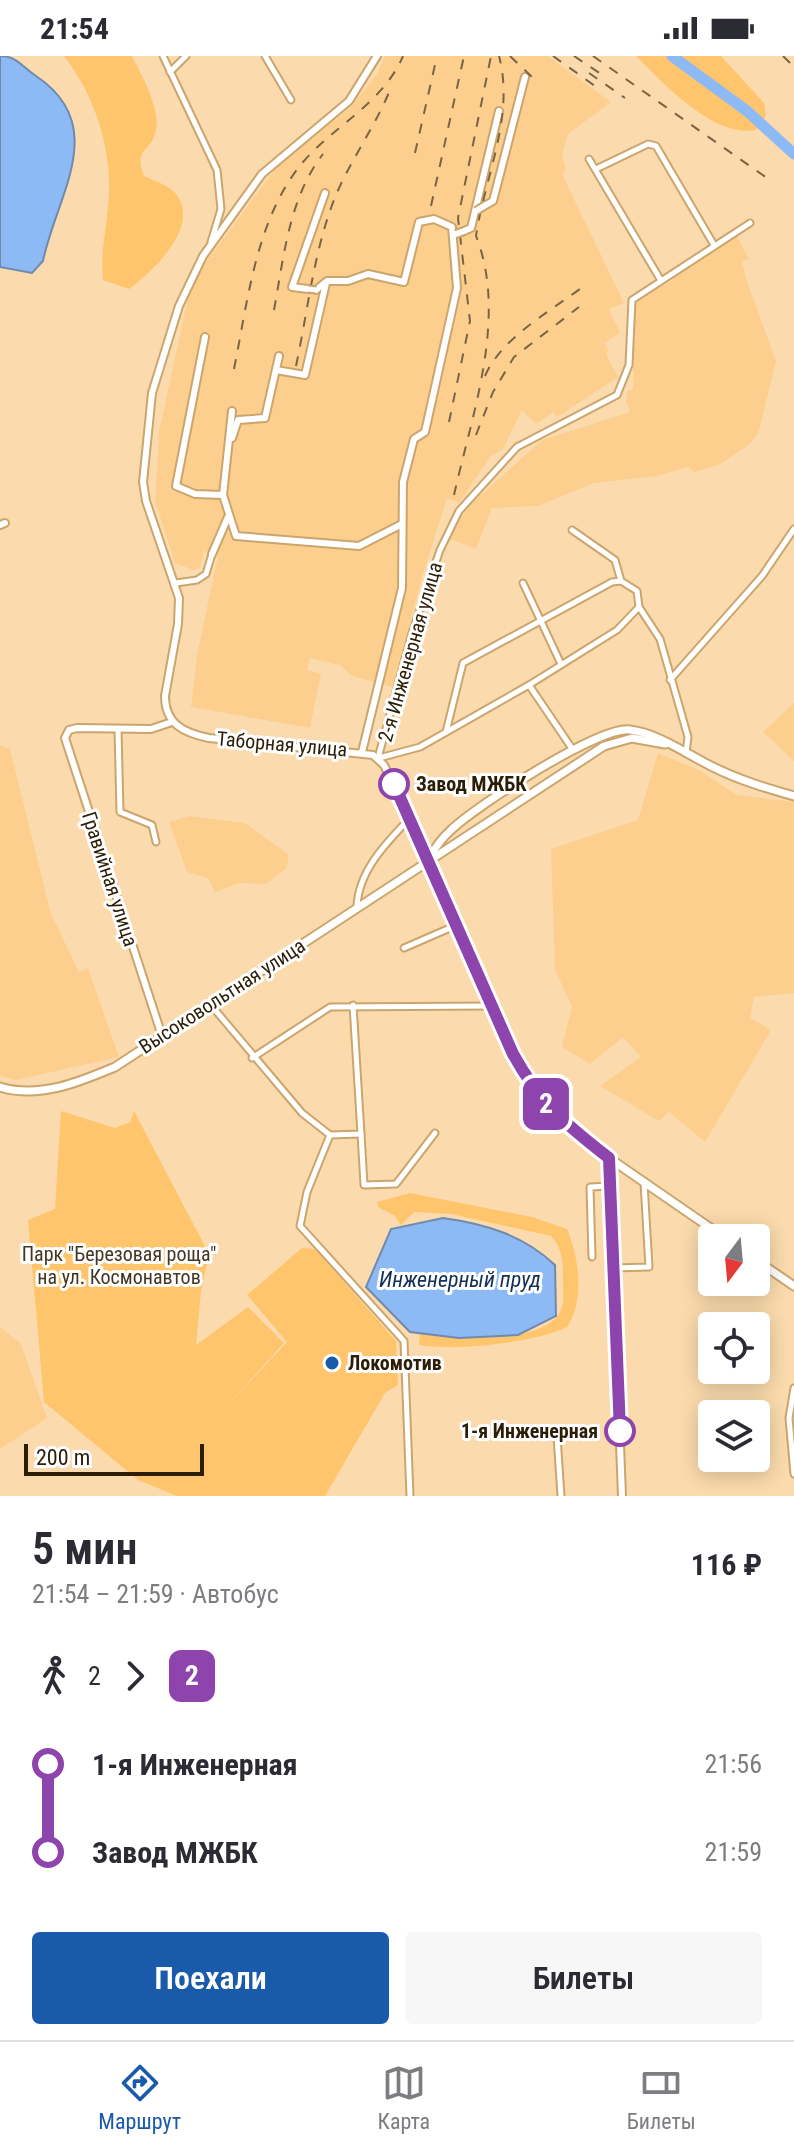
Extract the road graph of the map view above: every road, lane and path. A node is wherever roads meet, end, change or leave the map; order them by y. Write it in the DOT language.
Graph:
graph roads {
  1 [pos="163,56"];
  2 [pos="186,56"];
  3 [pos="265,56"];
  4 [pos="377,56"];
  5 [pos="170,72"];
  6 [pos="525,77"];
  7 [pos="291,100"];
  8 [pos="499,111"];
  9 [pos="589,159"];
  10 [pos="596,169"];
  11 [pos="325,193"];
  12 [pos="475,211"];
  13 [pos="750,223"];
  14 [pos="457,233"];
  15 [pos="714,245"];
  16 [pos="210,246"];
  17 [pos="660,279"];
  18 [pos="327,281"];
  19 [pos="205,337"];
  20 [pos="279,356"];
  21 [pos="276,370"];
  22 [pos="232,411"];
  23 [pos="227,453"];
  24 [pos="223,495"];
  25 [pos="229,514"];
  26 [pos="402,524"];
  27 [pos="794,529"];
  28 [pos="572,530"];
  29 [pos="212,554"];
  30 [pos="621,581"];
  31 [pos="176,583"];
  32 [pos="523,583"];
  33 [pos="639,607"];
  34 [pos="540,621"];
  35 [pos="561,664"];
  36 [pos="670,681"];
  37 [pos="529,685"];
  38 [pos="172,722"];
  39 [pos="118,729"];
  40 [pos="446,732"];
  41 [pos="665,744"];
  42 [pos="573,751"];
  43 [pos="362,752"];
  44 [pos="686,754"];
  45 [pos="378,758"];
  46 [pos="794,796"];
  47 [pos="409,819"];
  48 [pos="156,842"];
  49 [pos="429,859"];
  50 [pos="357,907"];
  51 [pos="458,925"];
  52 [pos="404,948"];
  53 [pos="211,1005"];
  54 [pos="353,1005"];
  55 [pos="492,1006"];
  56 [pos="162,1036"];
  57 [pos="252,1058"];
  58 [pos="0,1087"];
  59 [pos="435,1133"];
  60 [pos="361,1134"];
  61 [pos="330,1135"];
  62 [pos="609,1158"];
  63 [pos="644,1182"];
  64 [pos="610,1186"];
  65 [pos="705,1224"];
  66 [pos="592,1257"];
  67 [pos="613,1268"];
  68 [pos="770,1270"];
  69 [pos="794,1286"];
  70 [pos="794,1388"];
  71 [pos="557,1436"];
  72 [pos="794,1474"];
  73 [pos="410,1496"];
  74 [pos="561,1496"];
  75 [pos="622,1496"];
  1 -- 5 [label="street"];
  2 -- 5 [label="street"];
  3 -- 7 [label="street"];
  4 -- 16 [label="street"];
  5 -- 16 [label="street"];
  6 -- 12 [label="street, bridge"];
  8 -- 12 [label="street"];
  9 -- 10 [label="street"];
  10 -- 15 [label="street"];
  10 -- 17 [label="street"];
  11 -- 18 [label="street"];
  12 -- 14 [label="street"];
  13 -- 15 [label="street"];
  14 -- 18 [label="street"];
  14 -- 26 [label="street"];
  15 -- 17 [label="street"];
  16 -- 31 [label="street"];
  17 -- 45 [label="street, 2-я Инженерная улица"];
  18 -- 21 [label="street"];
  19 -- 24 [label="street"];
  20 -- 21 [label="street"];
  21 -- 23 [label="street"];
  22 -- 23 [label="street"];
  23 -- 24 [label="street"];
  24 -- 25 [label="street"];
  25 -- 26 [label="street"];
  25 -- 29 [label="street"];
  26 -- 43 [label="street"];
  27 -- 36 [label="street"];
  28 -- 30 [label="street"];
  29 -- 31 [label="street"];
  30 -- 33 [label="street"];
  30 -- 34 [label="street"];
  31 -- 38 [label="street"];
  32 -- 34 [label="street"];
  33 -- 35 [label="street"];
  33 -- 36 [label="street"];
  34 -- 35 [label="street"];
  34 -- 40 [label="street"];
  35 -- 37 [label="street"];
  36 -- 44 [label="street"];
  37 -- 40 [label="street"];
  37 -- 42 [label="street"];
  38 -- 39 [label="street"];
  38 -- 43 [label="street, Таборная улица"];
  39 -- 48 [label="street"];
  39 -- 56 [label="street, Гравийная улица"];
  40 -- 45 [label="street"];
  41 -- 42 [label="main road, Высоковольтная улица"];
  41 -- 44 [label="main road"];
  41 -- 49 [label="main road, Высоковольтная улица"];
  42 -- 49 [label="main road, Высоковольтная улица"];
  43 -- 45 [label="street, Таборная улица"];
  44 -- 46 [label="main road"];
  45 -- 47 [label="street, 2-я Инженерная улица"];
  47 -- 49 [label="street, 2-я Инженерная улица"];
  47 -- 50 [label="street"];
  49 -- 50 [label="main road, Высоковольтная улица"];
  49 -- 51 [label="main road, 2-я Инженерная улица"];
  50 -- 53 [label="main road, Высоковольтная улица"];
  51 -- 52 [label="street"];
  51 -- 55 [label="main road, 2-я Инженерная улица"];
  53 -- 56 [label="main road, Высоковольтная улица"];
  53 -- 57 [label="street"];
  54 -- 55 [label="street"];
  54 -- 57 [label="street"];
  54 -- 60 [label="street"];
  55 -- 62 [label="main road, 2-я Инженерная улица"];
  56 -- 58 [label="main road, Высоковольтная улица"];
  57 -- 61 [label="street"];
  59 -- 60 [label="street"];
  60 -- 61 [label="street"];
  61 -- 73 [label="street"];
  62 -- 63 [label="main road, 2-я Инженерная улица"];
  62 -- 64 [label="street"];
  63 -- 65 [label="main road, 2-я Инженерная улица"];
  63 -- 67 [label="street"];
  64 -- 66 [label="street"];
  64 -- 67 [label="street"];
  67 -- 75 [label="street"];
  68 -- 69 [label="main road"];
  70 -- 72 [label="street"];
  71 -- 74 [label="street"];
}
